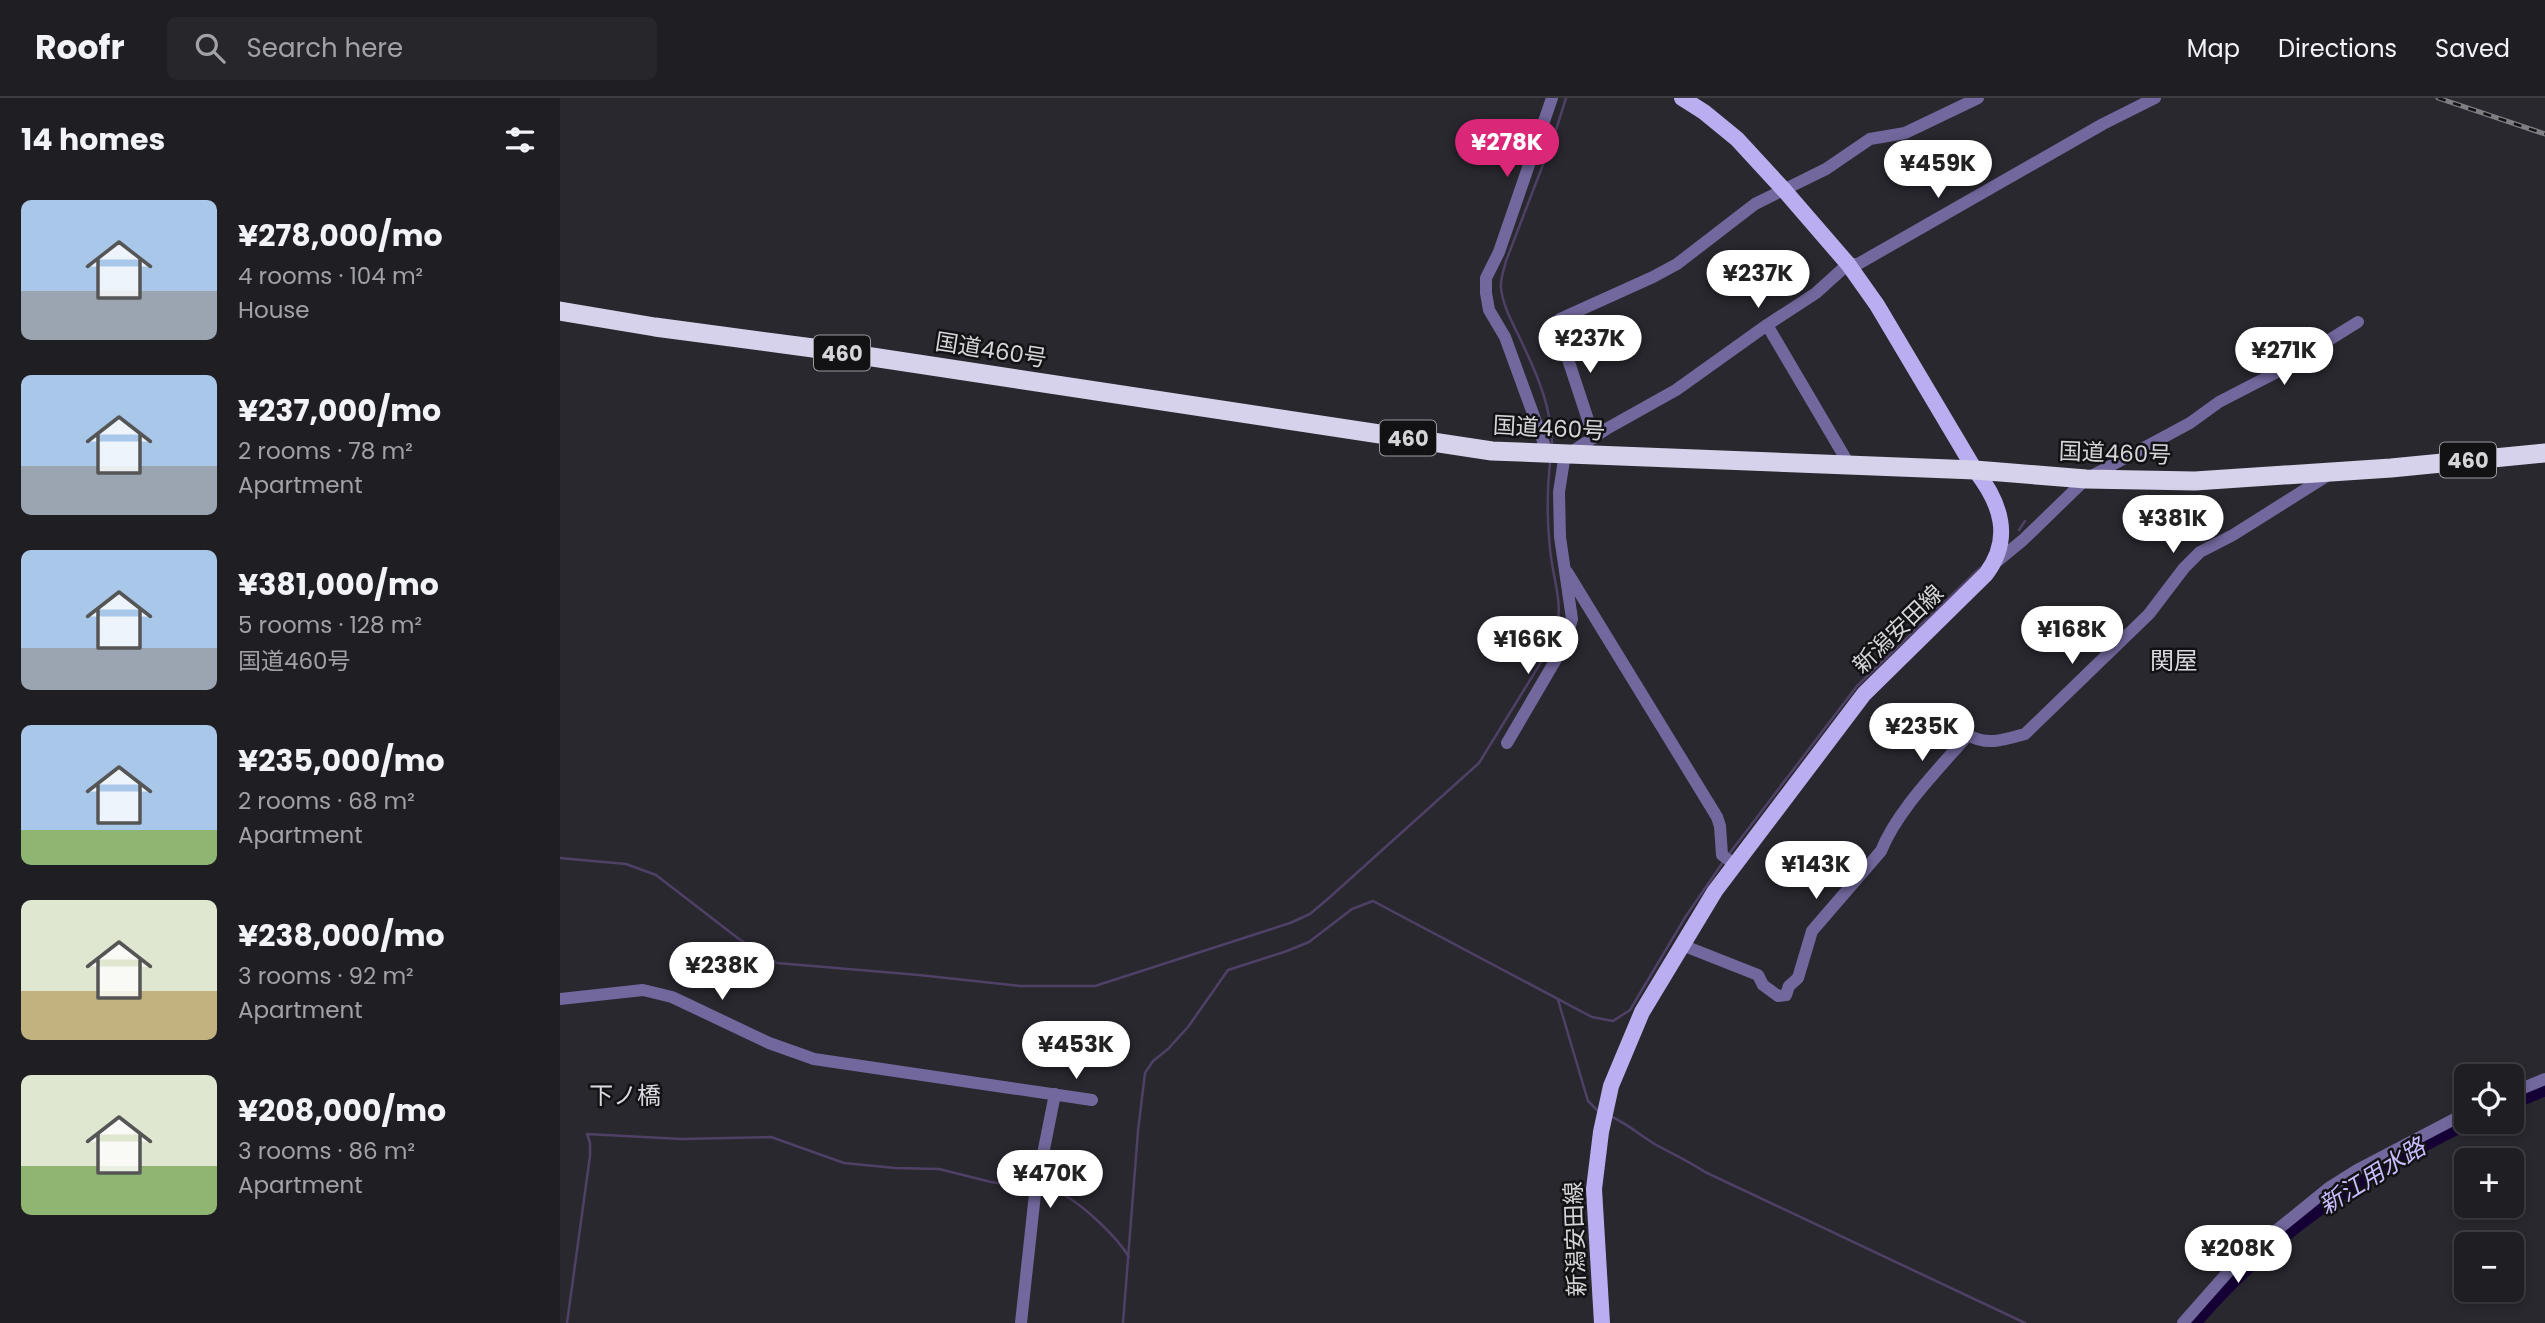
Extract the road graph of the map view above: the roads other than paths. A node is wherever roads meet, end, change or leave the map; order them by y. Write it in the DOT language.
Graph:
graph roads {
  1 [pos="1552,98"];
  2 [pos="1682,98"];
  3 [pos="1978,98"];
  4 [pos="2153,98"];
  5 [pos="1784,190"];
  6 [pos="1848,264"];
  7 [pos="560,311"];
  8 [pos="2358,322"];
  9 [pos="1766,325"];
  10 [pos="1594,438"];
  11 [pos="1559,453"];
  12 [pos="2545,453"];
  13 [pos="1850,466"];
  14 [pos="1975,470"];
  15 [pos="2334,472"];
  16 [pos="2086,479"];
  17 [pos="1995,562"];
  18 [pos="1565,569"];
  19 [pos="1507,743"];
  20 [pos="1734,864"];
  21 [pos="1682,945"];
  22 [pos="560,999"];
  23 [pos="2545,1079"];
  24 [pos="2524,1088"];
  25 [pos="1055,1094"];
  26 [pos="1092,1100"];
  27 [pos="2454,1119"];
  28 [pos="1021,1323"];
  29 [pos="1601,1323"];
  30 [pos="2183,1323"];
  1 -- 11 [label="street"];
  2 -- 5 [label="main road"];
  3 -- 5 [label="street"];
  4 -- 6 [label="street"];
  5 -- 6 [label="main road"];
  5 -- 10 [label="street"];
  6 -- 9 [label="street"];
  6 -- 14 [label="main road"];
  7 -- 11 [label="highway, 国道460号 / 460"];
  8 -- 16 [label="street"];
  9 -- 10 [label="street"];
  9 -- 13 [label="street"];
  10 -- 11 [label="street"];
  11 -- 13 [label="highway, 国道460号 / 460"];
  11 -- 18 [label="street"];
  12 -- 15 [label="highway, 国道460号 / 460"];
  13 -- 14 [label="highway, 国道460号 / 460"];
  14 -- 16 [label="highway, 国道460号 / 460"];
  14 -- 17 [label="main road"];
  15 -- 16 [label="highway, 国道460号 / 460"];
  15 -- 21 [label="street"];
  16 -- 17 [label="street"];
  17 -- 20 [label="main road, 新潟安田線"];
  18 -- 19 [label="street"];
  18 -- 20 [label="street"];
  20 -- 21 [label="main road, 新潟安田線"];
  21 -- 29 [label="main road, 新潟安田線"];
  22 -- 25 [label="street"];
  23 -- 24 [label="street"];
  25 -- 26 [label="street"];
  25 -- 28 [label="street"];
  27 -- 30 [label="street"];
}
